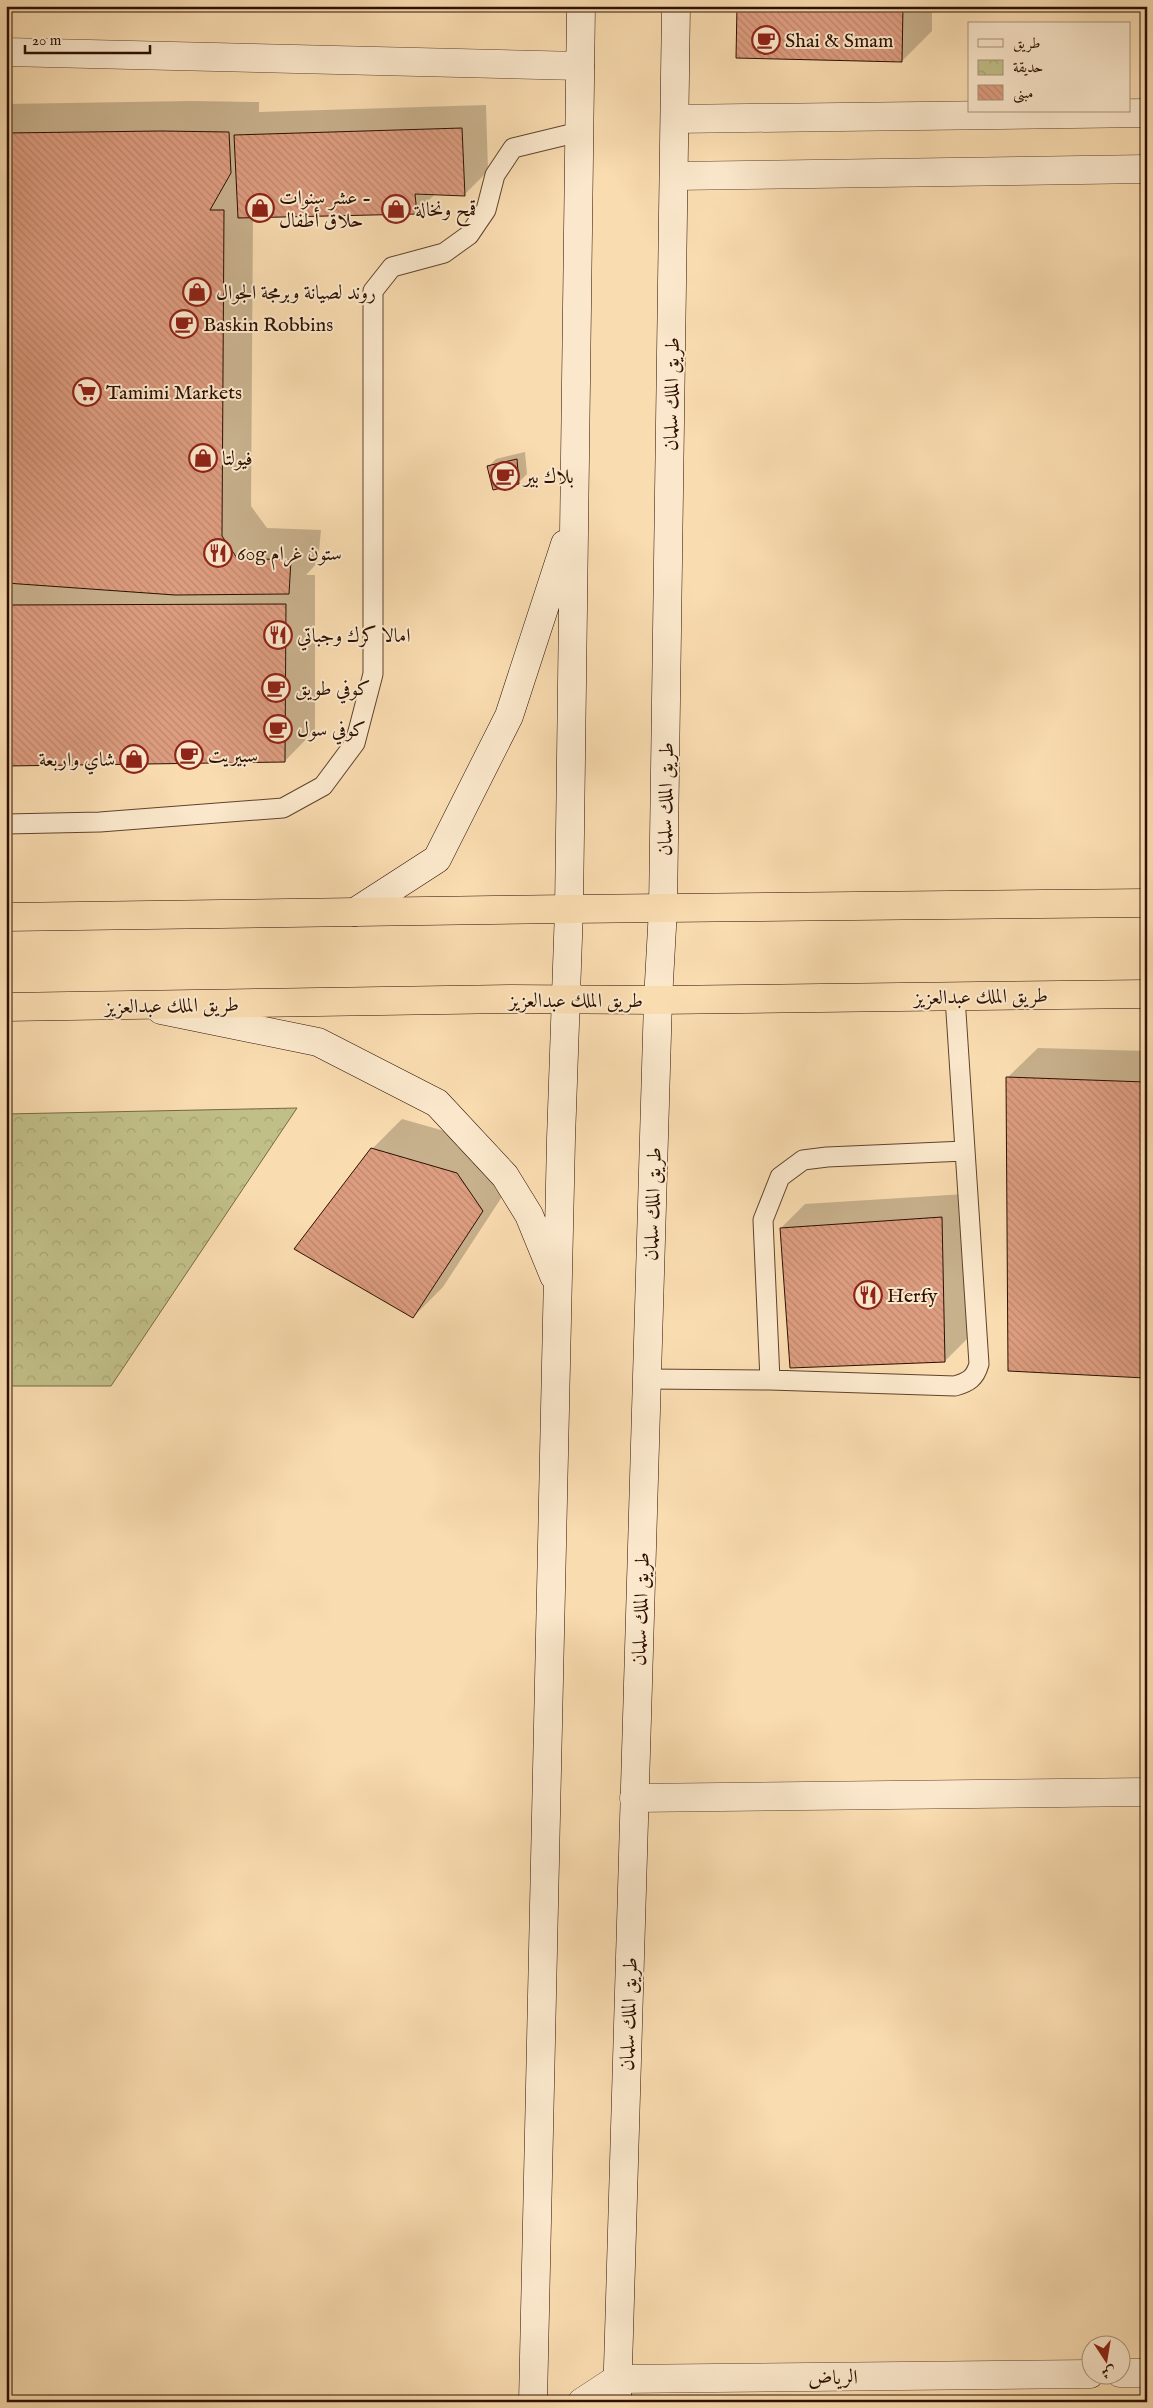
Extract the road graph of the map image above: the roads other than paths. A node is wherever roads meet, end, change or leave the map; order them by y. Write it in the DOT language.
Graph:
graph roads {
  1 [pos="581,6"];
  2 [pos="676,6"];
  3 [pos="6,52"];
  4 [pos="580,66"];
  5 [pos="1147,113"];
  6 [pos="675,119"];
  7 [pos="579,132"];
  8 [pos="1147,169"];
  9 [pos="674,176"];
  10 [pos="574,516"];
  11 [pos="6,824"];
  12 [pos="1147,904"];
  13 [pos="569,909"];
  14 [pos="663,909"];
  15 [pos="355,912"];
  16 [pos="6,917"];
  17 [pos="1147,994"];
  18 [pos="955,997"];
  19 [pos="565,999"];
  20 [pos="658,1000"];
  21 [pos="136,1005"];
  22 [pos="6,1007"];
  23 [pos="965,1152"];
  24 [pos="558,1287"];
  25 [pos="647,1379"];
  26 [pos="770,1380"];
  27 [pos="1147,1792"];
  28 [pos="634,1798"];
  29 [pos="1147,2373"];
  30 [pos="1080,2374"];
  31 [pos="1130,2374"];
  32 [pos="617,2390"];
  33 [pos="533,2402"];
  34 [pos="582,2402"];
  1 -- 4 [label="main road"];
  2 -- 6 [label="main road, طريق الملك سلمان"];
  3 -- 4 [label="main road"];
  4 -- 7 [label="main road"];
  5 -- 6 [label="main road"];
  6 -- 9 [label="main road, طريق الملك سلمان"];
  7 -- 10 [label="main road"];
  7 -- 11 [label="lane"];
  8 -- 9 [label="main road"];
  9 -- 14 [label="main road, طريق الملك سلمان"];
  10 -- 13 [label="main road"];
  10 -- 15 [label="main road"];
  12 -- 14 [label="highway"];
  13 -- 14 [label="highway"];
  13 -- 15 [label="highway"];
  13 -- 19 [label="main road"];
  14 -- 20 [label="main road, طريق الملك سلمان"];
  15 -- 16 [label="highway"];
  17 -- 18 [label="highway, طريق الملك عبدالعزيز"];
  18 -- 20 [label="highway, طريق الملك عبدالعزيز"];
  18 -- 23 [label="lane"];
  19 -- 20 [label="highway, طريق الملك عبدالعزيز"];
  19 -- 21 [label="highway, طريق الملك عبدالعزيز"];
  19 -- 24 [label="main road"];
  20 -- 25 [label="main road, طريق الملك سلمان"];
  21 -- 22 [label="highway, طريق الملك عبدالعزيز"];
  21 -- 24 [label="main road"];
  23 -- 26 [label="lane"];
  23 -- 26 [label="lane"];
  24 -- 33 [label="main road"];
  25 -- 26 [label="lane"];
  25 -- 28 [label="main road, طريق الملك سلمان"];
  27 -- 28 [label="main road"];
  28 -- 32 [label="main road, طريق الملك سلمان"];
  29 -- 31 [label="main road"];
  30 -- 32 [label="main road, الرياض"];
  32 -- 34 [label="main road"];
}
